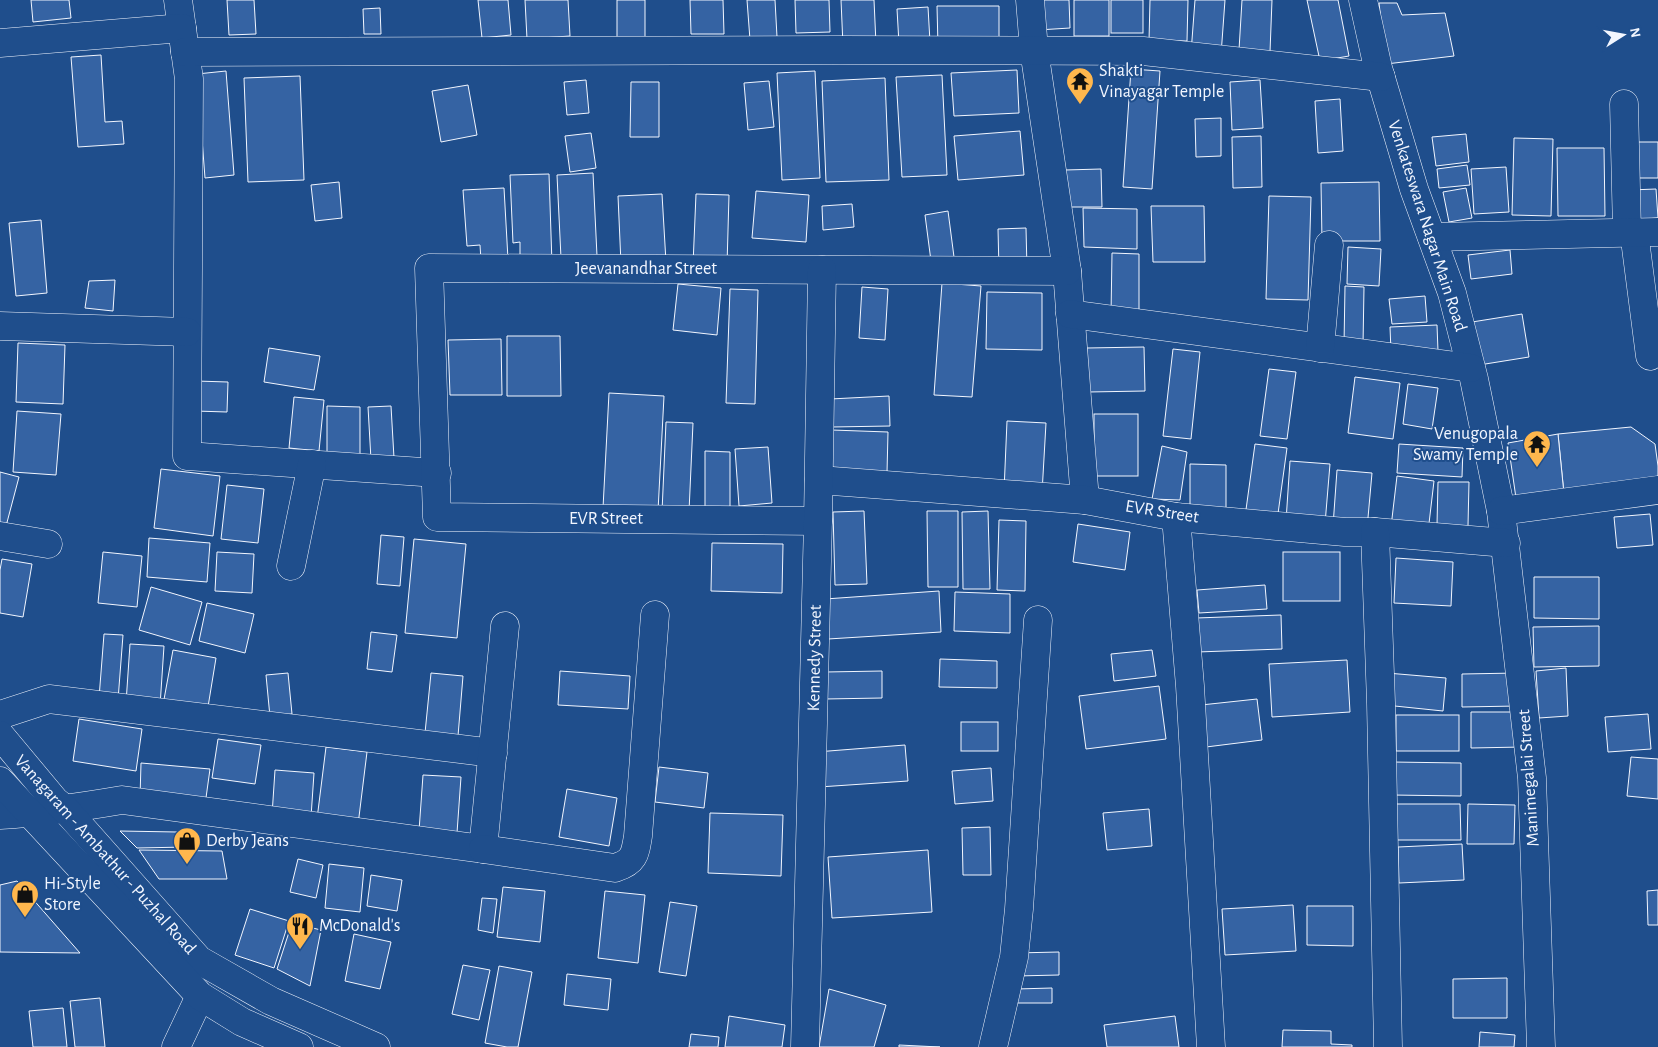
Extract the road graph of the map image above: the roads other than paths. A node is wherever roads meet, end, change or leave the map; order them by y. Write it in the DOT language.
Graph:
graph roads {
  1 [pos="178,0"];
  2 [pos="1030,0"];
  3 [pos="1364,0"];
  4 [pos="184,40"];
  5 [pos="0,43"];
  6 [pos="1034,50"];
  7 [pos="1381,77"];
  8 [pos="1624,104"];
  9 [pos="1639,232"];
  10 [pos="1432,237"];
  11 [pos="1330,245"];
  12 [pos="822,270"];
  13 [pos="1067,271"];
  14 [pos="1070,314"];
  15 [pos="0,326"];
  16 [pos="188,332"];
  17 [pos="1320,348"];
  18 [pos="1650,356"];
  19 [pos="1471,368"];
  20 [pos="312,464"];
  21 [pos="437,473"];
  22 [pos="819,480"];
  23 [pos="1658,490"];
  24 [pos="1085,500"];
  25 [pos="1501,511"];
  26 [pos="1176,516"];
  27 [pos="818,521"];
  28 [pos="1375,532"];
  29 [pos="0,536"];
  30 [pos="1506,543"];
  31 [pos="48,544"];
  32 [pos="291,566"];
  33 [pos="655,615"];
  34 [pos="1038,620"];
  35 [pos="506,626"];
  36 [pos="0,715"];
  37 [pos="0,735"];
  38 [pos="493,752"];
  39 [pos="0,781"];
  40 [pos="65,810"];
  41 [pos="30,814"];
  42 [pos="0,815"];
  43 [pos="483,849"];
  44 [pos="200,996"];
  45 [pos="176,1047"];
  46 [pos="299,1047"];
  47 [pos="376,1047"];
  48 [pos="805,1047"];
  49 [pos="993,1047"];
  50 [pos="1210,1047"];
  51 [pos="1388,1047"];
  52 [pos="1541,1047"];
  1 -- 4 [label="street"];
  2 -- 6 [label="street"];
  3 -- 7 [label="street, Venkateswara Nagar Main Road"];
  4 -- 5 [label="street"];
  4 -- 6 [label="street"];
  4 -- 16 [label="street"];
  6 -- 7 [label="street"];
  6 -- 13 [label="street"];
  7 -- 10 [label="street, Venkateswara Nagar Main Road"];
  8 -- 9 [label="street"];
  9 -- 10 [label="street"];
  9 -- 18 [label="street"];
  10 -- 19 [label="street, Venkateswara Nagar Main Road"];
  11 -- 17 [label="street"];
  12 -- 13 [label="street, Jeevanandhar Street"];
  12 -- 21 [label="street, Jeevanandhar Street"];
  12 -- 22 [label="street, Kennedy Street"];
  13 -- 14 [label="street"];
  14 -- 17 [label="street"];
  14 -- 24 [label="street"];
  15 -- 16 [label="street"];
  16 -- 20 [label="street"];
  17 -- 19 [label="street"];
  19 -- 25 [label="street, Venkateswara Nagar Main Road"];
  20 -- 21 [label="street"];
  20 -- 32 [label="street"];
  21 -- 27 [label="street, EVR Street"];
  22 -- 24 [label="street, EVR Street"];
  22 -- 27 [label="street, Kennedy Street"];
  23 -- 25 [label="street"];
  24 -- 26 [label="street, EVR Street"];
  25 -- 30 [label="street, Manimegalai Street"];
  26 -- 28 [label="street, EVR Street"];
  26 -- 50 [label="street"];
  27 -- 48 [label="street, Kennedy Street"];
  28 -- 30 [label="street, EVR Street"];
  28 -- 51 [label="street"];
  29 -- 31 [label="street"];
  30 -- 52 [label="street, Manimegalai Street"];
  33 -- 43 [label="street"];
  34 -- 49 [label="street"];
  35 -- 38 [label="street"];
  36 -- 38 [label="street"];
  37 -- 40 [label="street, Vanagaram - Ambathur - Puzhal Road"];
  38 -- 43 [label="street"];
  39 -- 41 [label="street, Vanagaram - Ambathur - Puzhal Road"];
  40 -- 41 [label="street"];
  40 -- 43 [label="street"];
  40 -- 47 [label="street, Vanagaram - Ambathur - Puzhal Road"];
  41 -- 42 [label="street"];
  41 -- 44 [label="street, Vanagaram - Ambathur - Puzhal Road"];
  44 -- 45 [label="street"];
  44 -- 46 [label="street, Vanagaram - Ambathur - Puzhal Road"];
}
